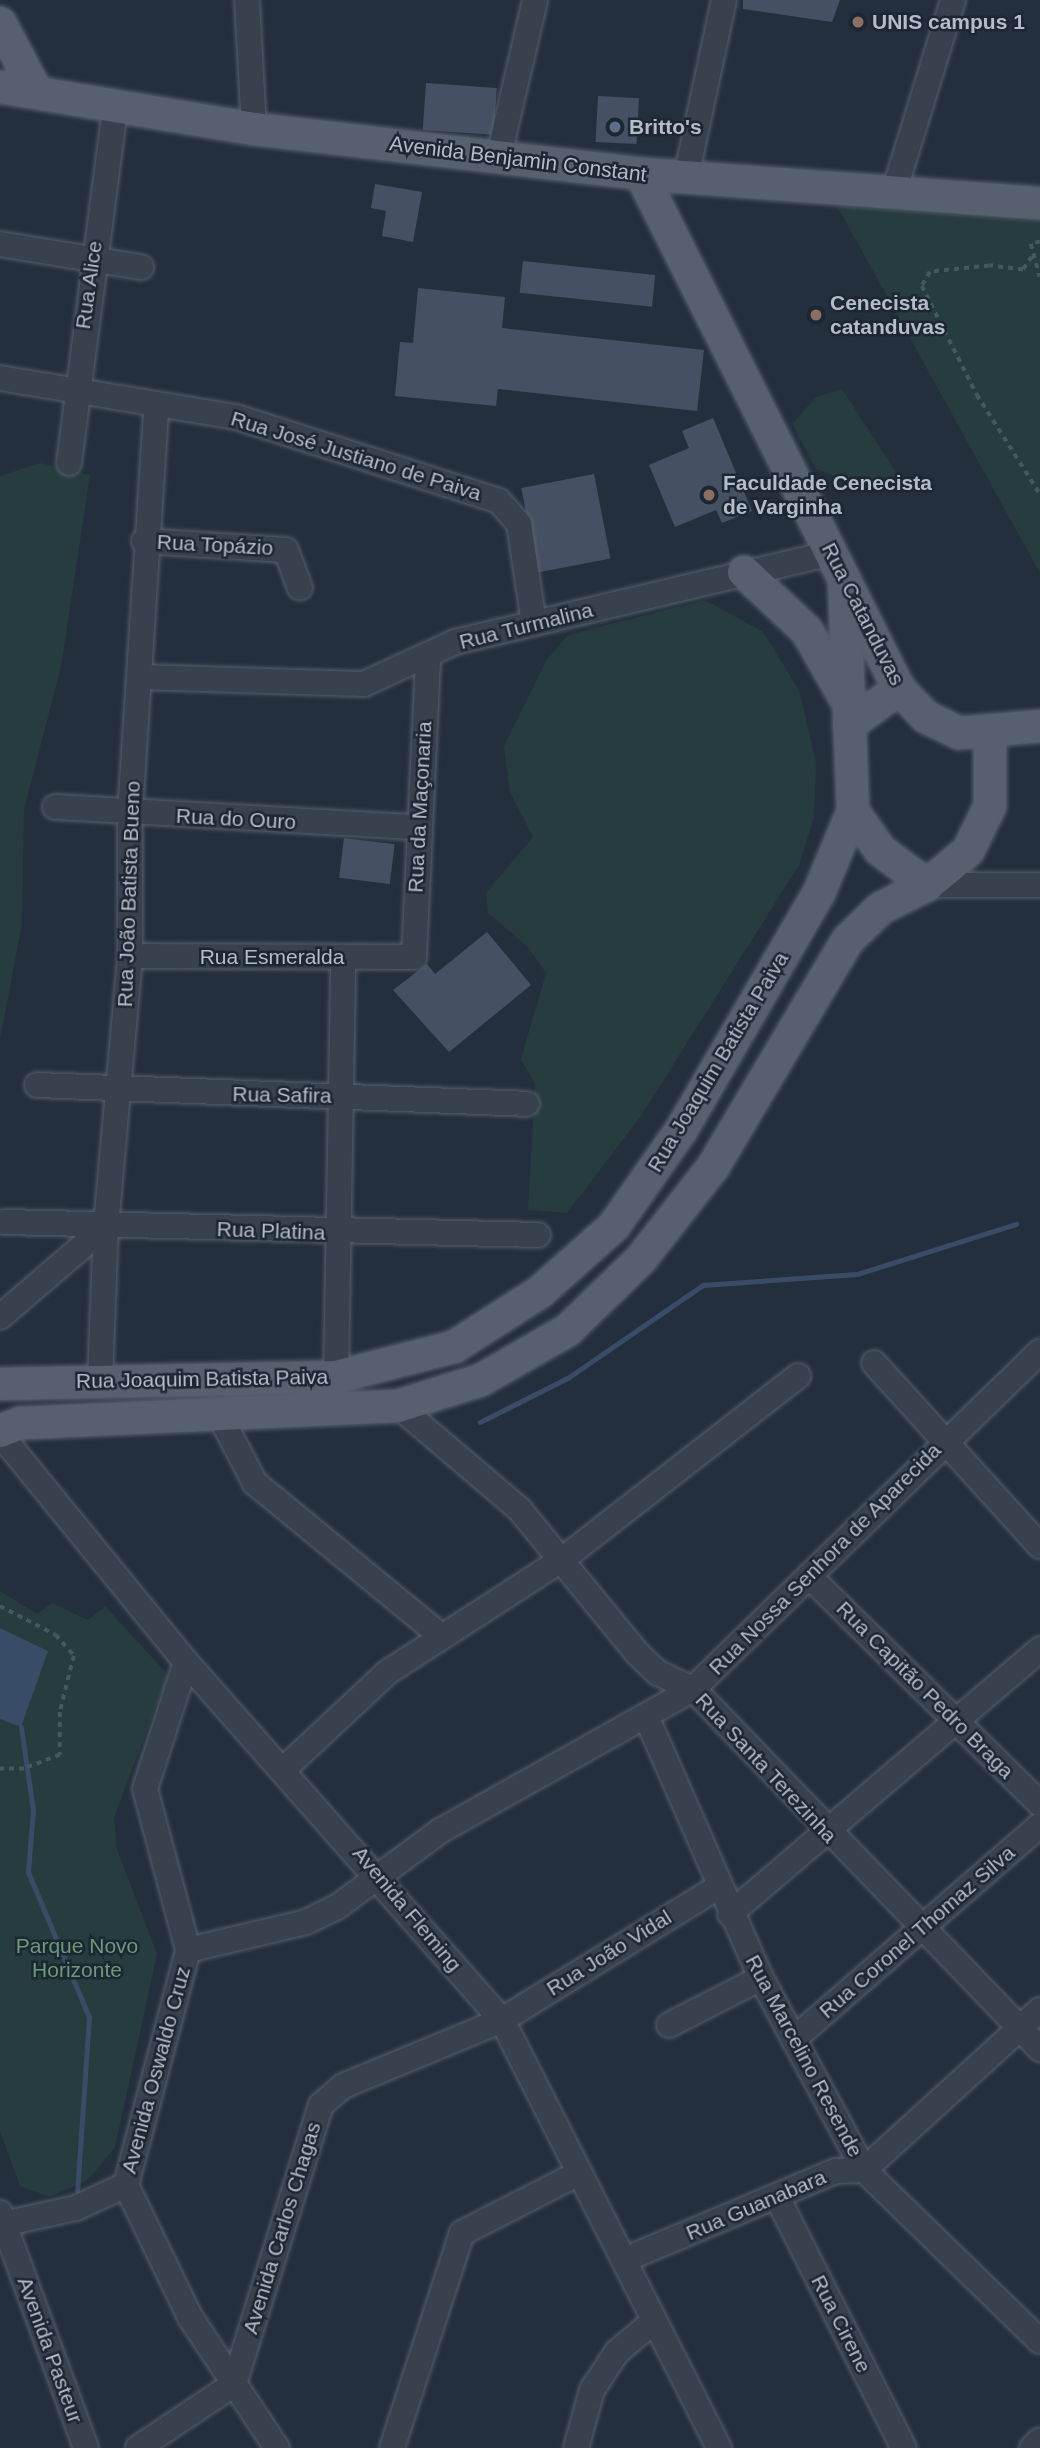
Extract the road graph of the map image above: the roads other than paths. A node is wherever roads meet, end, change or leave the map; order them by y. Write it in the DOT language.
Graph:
graph roads {
  1 [pos="247,0"];
  2 [pos="535,0"];
  3 [pos="724,0"];
  4 [pos="953,0"];
  5 [pos="0,23"];
  6 [pos="0,87"];
  7 [pos="36,91"];
  8 [pos="115,107"];
  9 [pos="254,129"];
  10 [pos="499,155"];
  11 [pos="641,174"];
  12 [pos="686,177"];
  13 [pos="894,192"];
  14 [pos="1040,203"];
  15 [pos="0,244"];
  16 [pos="93,261"];
  17 [pos="141,267"];
  18 [pos="0,378"];
  19 [pos="74,389"];
  20 [pos="156,407"];
  21 [pos="69,463"];
  22 [pos="144,541"];
  23 [pos="838,566"];
  24 [pos="744,572"];
  25 [pos="300,588"];
  26 [pos="534,623"];
  27 [pos="428,658"];
  28 [pos="139,677"];
  29 [pos="899,689"];
  30 [pos="848,713"];
  31 [pos="1040,726"];
  32 [pos="990,735"];
  33 [pos="55,807"];
  34 [pos="853,811"];
  35 [pos="130,814"];
  36 [pos="418,827"];
  37 [pos="1040,885"];
  38 [pos="927,886"];
  39 [pos="130,956"];
  40 [pos="414,957"];
  41 [pos="343,958"];
  42 [pos="37,1085"];
  43 [pos="121,1091"];
  44 [pos="340,1096"];
  45 [pos="527,1104"];
  46 [pos="4,1222"];
  47 [pos="106,1226"];
  48 [pos="336,1233"];
  49 [pos="538,1235"];
  50 [pos="0,1317"];
  51 [pos="1040,1351"];
  52 [pos="874,1363"];
  53 [pos="798,1376"];
  54 [pos="336,1377"];
  55 [pos="100,1381"];
  56 [pos="0,1384"];
  57 [pos="398,1406"];
  58 [pos="221,1418"];
  59 [pos="0,1432"];
  60 [pos="943,1441"];
  61 [pos="1040,1546"];
  62 [pos="563,1559"];
  63 [pos="809,1576"];
  64 [pos="439,1634"];
  65 [pos="1040,1649"];
  66 [pos="186,1662"];
  67 [pos="693,1689"];
  68 [pos="646,1716"];
  69 [pos="956,1721"];
  70 [pos="285,1768"];
  71 [pos="1040,1804"];
  72 [pos="1040,1825"];
  73 [pos="826,1832"];
  74 [pos="379,1874"];
  75 [pos="718,1887"];
  76 [pos="730,1914"];
  77 [pos="922,1928"];
  78 [pos="188,1950"];
  79 [pos="761,1978"];
  80 [pos="1040,2010"];
  81 [pos="502,2020"];
  82 [pos="668,2025"];
  83 [pos="1020,2028"];
  84 [pos="794,2039"];
  85 [pos="1040,2049"];
  86 [pos="864,2170"];
  87 [pos="579,2173"];
  88 [pos="126,2186"];
  89 [pos="778,2199"];
  90 [pos="1,2218"];
  91 [pos="624,2260"];
  92 [pos="654,2321"];
  93 [pos="1040,2341"];
  94 [pos="234,2384"];
  95 [pos="1040,2440"];
  96 [pos="86,2448"];
  97 [pos="138,2448"];
  98 [pos="277,2448"];
  99 [pos="392,2448"];
  100 [pos="576,2448"];
  101 [pos="719,2448"];
  102 [pos="904,2448"];
  103 [pos="1032,2448"];
  1 -- 9 [label="street"];
  2 -- 10 [label="street"];
  3 -- 12 [label="street"];
  4 -- 13 [label="street"];
  5 -- 7 [label="main road"];
  6 -- 7 [label="main road, Avenida Benjamin Constant"];
  7 -- 8 [label="main road, Avenida Benjamin Constant"];
  8 -- 9 [label="main road, Avenida Benjamin Constant"];
  8 -- 16 [label="street, Rua Alice"];
  9 -- 10 [label="main road, Avenida Benjamin Constant"];
  10 -- 11 [label="main road, Avenida Benjamin Constant"];
  11 -- 12 [label="main road, Avenida Benjamin Constant"];
  11 -- 23 [label="main road, Rua Catanduvas"];
  12 -- 13 [label="main road, Avenida Benjamin Constant"];
  13 -- 14 [label="main road, Avenida Benjamin Constant"];
  15 -- 16 [label="street"];
  16 -- 17 [label="street"];
  16 -- 19 [label="street, Rua Alice"];
  18 -- 19 [label="street, Rua José Justiano de Paiva"];
  19 -- 20 [label="street, Rua José Justiano de Paiva"];
  19 -- 21 [label="street, Rua Alice"];
  20 -- 22 [label="street, Rua João Batista Bueno"];
  20 -- 26 [label="street, Rua José Justiano de Paiva"];
  22 -- 25 [label="street, Rua Topázio"];
  22 -- 28 [label="street, Rua João Batista Bueno"];
  23 -- 24 [label="street, Rua Turmalina"];
  23 -- 29 [label="main road, Rua Catanduvas"];
  23 -- 30 [label="main road, Rua Joaquim Batista Paiva"];
  24 -- 26 [label="street, Rua Turmalina"];
  24 -- 30 [label="main road"];
  26 -- 27 [label="street, Rua Turmalina"];
  27 -- 28 [label="street, Rua Turmalina"];
  27 -- 36 [label="street, Rua da Maçonaria"];
  28 -- 35 [label="street, Rua João Batista Bueno"];
  29 -- 30 [label="main road"];
  29 -- 32 [label="main road, Rua Catanduvas"];
  30 -- 34 [label="main road, Rua Joaquim Batista Paiva"];
  31 -- 32 [label="main road, Rua Catanduvas"];
  32 -- 38 [label="main road, Rua Joaquim Batista Paiva"];
  33 -- 35 [label="street, Rua do Ouro"];
  34 -- 38 [label="main road"];
  34 -- 54 [label="main road, Rua Joaquim Batista Paiva"];
  35 -- 36 [label="street, Rua do Ouro"];
  35 -- 39 [label="street, Rua João Batista Bueno"];
  36 -- 40 [label="street, Rua da Maçonaria"];
  37 -- 38 [label="street"];
  38 -- 57 [label="main road, Rua Joaquim Batista Paiva"];
  39 -- 41 [label="street, Rua Esmeralda"];
  39 -- 43 [label="street, Rua João Batista Bueno"];
  40 -- 41 [label="street, Rua Esmeralda"];
  41 -- 44 [label="street"];
  42 -- 43 [label="street, Rua Safira"];
  43 -- 44 [label="street, Rua Safira"];
  43 -- 47 [label="street, Rua João Batista Bueno"];
  44 -- 45 [label="street, Rua Safira"];
  44 -- 48 [label="street"];
  46 -- 47 [label="street, Rua Platina"];
  47 -- 48 [label="street, Rua Platina"];
  47 -- 50 [label="street"];
  47 -- 55 [label="street, Rua João Batista Bueno"];
  48 -- 49 [label="street, Rua Platina"];
  48 -- 54 [label="street"];
  51 -- 60 [label="street, Rua Nossa Senhora de Aparecida"];
  52 -- 60 [label="street"];
  53 -- 62 [label="street"];
  54 -- 55 [label="main road, Rua Joaquim Batista Paiva"];
  55 -- 56 [label="main road, Rua Joaquim Batista Paiva"];
  57 -- 58 [label="main road, Rua Joaquim Batista Paiva"];
  57 -- 62 [label="street, Rua Santa Terezinha"];
  58 -- 59 [label="main road, Rua Joaquim Batista Paiva"];
  58 -- 64 [label="street"];
  59 -- 66 [label="street, Avenida Fleming"];
  60 -- 61 [label="street"];
  60 -- 63 [label="street, Rua Nossa Senhora de Aparecida"];
  62 -- 64 [label="street"];
  62 -- 67 [label="street, Rua Santa Terezinha"];
  63 -- 67 [label="street, Rua Nossa Senhora de Aparecida"];
  63 -- 69 [label="street, Rua Capitão Pedro Braga"];
  64 -- 70 [label="street"];
  65 -- 69 [label="street"];
  66 -- 70 [label="street, Avenida Fleming"];
  66 -- 78 [label="street"];
  67 -- 68 [label="street, Rua Nossa Senhora de Aparecida"];
  67 -- 73 [label="street, Rua Santa Terezinha"];
  68 -- 74 [label="street, Rua Nossa Senhora de Aparecida"];
  68 -- 75 [label="street, Rua Marcelino Resende"];
  69 -- 71 [label="street, Rua Capitão Pedro Braga"];
  69 -- 73 [label="street"];
  70 -- 74 [label="street, Avenida Fleming"];
  72 -- 77 [label="street, Rua Coronel Thomaz Silva"];
  73 -- 76 [label="street"];
  73 -- 77 [label="street, Rua Santa Terezinha"];
  74 -- 78 [label="street, Avenida Oswaldo Cruz"];
  74 -- 81 [label="street, Avenida Fleming"];
  75 -- 76 [label="street, Rua Marcelino Resende"];
  75 -- 81 [label="street, Rua João Vidal"];
  76 -- 79 [label="street, Rua Marcelino Resende"];
  77 -- 83 [label="street, Rua Santa Terezinha"];
  77 -- 84 [label="street, Rua Coronel Thomaz Silva"];
  78 -- 88 [label="street, Avenida Oswaldo Cruz"];
  79 -- 82 [label="street"];
  79 -- 84 [label="street, Rua Marcelino Resende"];
  80 -- 83 [label="street"];
  81 -- 87 [label="street, Avenida Fleming"];
  81 -- 94 [label="street, Avenida Carlos Chagas"];
  83 -- 85 [label="street, Rua Santa Terezinha"];
  83 -- 86 [label="street"];
  84 -- 86 [label="street, Rua Marcelino Resende"];
  86 -- 89 [label="street, Rua Guanabara"];
  86 -- 93 [label="street, Rua Marcelino Resende"];
  87 -- 91 [label="street, Avenida Fleming"];
  87 -- 99 [label="street"];
  88 -- 90 [label="street, Avenida Oswaldo Cruz"];
  88 -- 94 [label="street"];
  89 -- 91 [label="street, Rua Guanabara"];
  89 -- 102 [label="street, Rua Cirene"];
  90 -- 96 [label="street, Avenida Pasteur"];
  91 -- 92 [label="street, Avenida Fleming"];
  92 -- 100 [label="street"];
  92 -- 101 [label="street, Avenida Fleming"];
  94 -- 97 [label="street"];
  94 -- 98 [label="street"];
  95 -- 103 [label="street"];
}
